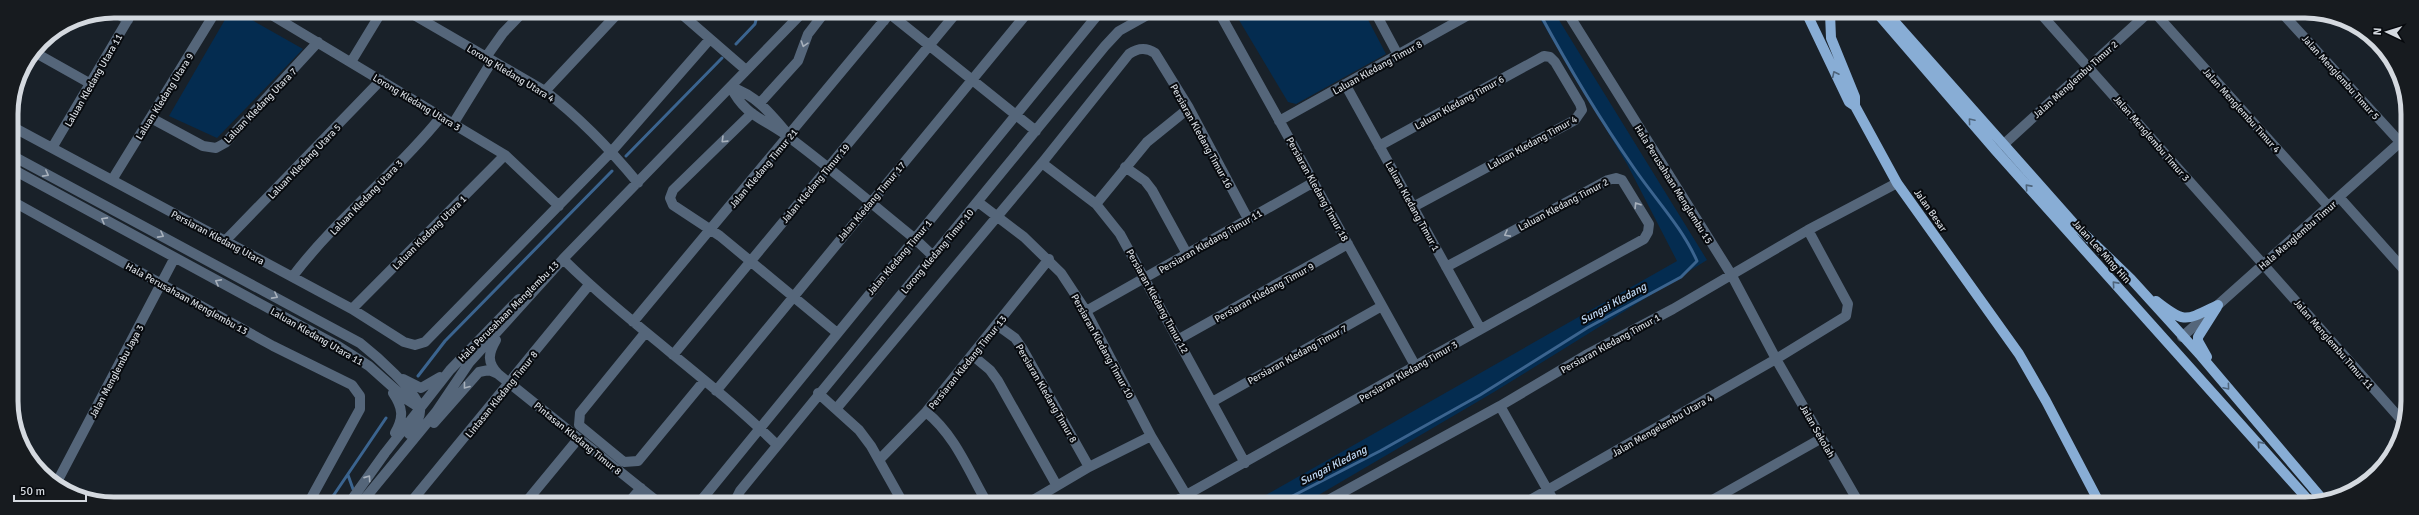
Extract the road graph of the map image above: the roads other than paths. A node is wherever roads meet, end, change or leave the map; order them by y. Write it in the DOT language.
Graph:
graph roads {
  1 [pos="129,18"];
  2 [pos="212,18"];
  3 [pos="277,18"];
  4 [pos="378,18"];
  5 [pos="419,18"];
  6 [pos="517,18"];
  7 [pos="613,18"];
  8 [pos="685,18"];
  9 [pos="797,18"];
  10 [pos="820,18"];
  11 [pos="886,18"];
  12 [pos="892,18"];
  13 [pos="952,18"];
  14 [pos="1023,18"];
  15 [pos="1095,18"];
  16 [pos="1143,18"];
  17 [pos="1222,18"];
  18 [pos="1378,18"];
  19 [pos="1463,18"];
  20 [pos="1571,18"];
  21 [pos="1809,18"];
  22 [pos="1830,18"];
  23 [pos="1882,18"];
  24 [pos="1891,18"];
  25 [pos="2045,18"];
  26 [pos="2142,18"];
  27 [pos="2159,18"];
  28 [pos="2287,18"];
  29 [pos="710,39"];
  30 [pos="318,42"];
  31 [pos="929,46"];
  32 [pos="39,55"];
  33 [pos="1398,55"];
  34 [pos="1539,58"];
  35 [pos="489,59"];
  36 [pos="351,62"];
  37 [pos="2088,66"];
  38 [pos="746,70"];
  39 [pos="381,80"];
  40 [pos="972,81"];
  41 [pos="91,84"];
  42 [pos="1345,84"];
  43 [pos="731,86"];
  44 [pos="545,91"];
  45 [pos="760,104"];
  46 [pos="1855,106"];
  47 [pos="1189,108"];
  48 [pos="752,113"];
  49 [pos="1015,115"];
  50 [pos="151,118"];
  51 [pos="440,118"];
  52 [pos="1279,121"];
  53 [pos="453,124"];
  54 [pos="18,130"];
  55 [pos="1036,131"];
  56 [pos="789,137"];
  57 [pos="2401,137"];
  58 [pos="2401,141"];
  59 [pos="2002,145"];
  60 [pos="1379,146"];
  61 [pos="52,148"];
  62 [pos="612,151"];
  63 [pos="505,155"];
  64 [pos="18,158"];
  65 [pos="1042,163"];
  66 [pos="1125,167"];
  67 [pos="827,168"];
  68 [pos="18,172"];
  69 [pos="112,180"];
  70 [pos="1314,182"];
  71 [pos="638,183"];
  72 [pos="1897,183"];
  73 [pos="2340,198"];
  74 [pos="978,202"];
  75 [pos="869,203"];
  76 [pos="18,204"];
  77 [pos="1096,204"];
  78 [pos="559,206"];
  79 [pos="1413,207"];
  80 [pos="2329,207"];
  81 [pos="997,215"];
  82 [pos="1248,219"];
  83 [pos="710,230"];
  84 [pos="1808,230"];
  85 [pos="914,238"];
  86 [pos="1644,239"];
  87 [pos="225,241"];
  88 [pos="1348,244"];
  89 [pos="1187,254"];
  90 [pos="933,256"];
  91 [pos="174,258"];
  92 [pos="562,259"];
  93 [pos="1048,259"];
  94 [pos="751,261"];
  95 [pos="2263,264"];
  96 [pos="2401,266"];
  97 [pos="1446,267"];
  98 [pos="1731,274"];
  99 [pos="292,276"];
  100 [pos="1146,278"];
  101 [pos="162,283"];
  102 [pos="2134,283"];
  103 [pos="589,285"];
  104 [pos="792,296"];
  105 [pos="2135,305"];
  106 [pos="2218,305"];
  107 [pos="1382,306"];
  108 [pos="352,309"];
  109 [pos="1086,311"];
  110 [pos="512,317"];
  111 [pos="633,322"];
  112 [pos="1995,323"];
  113 [pos="997,325"];
  114 [pos="1480,328"];
  115 [pos="836,332"];
  116 [pos="645,333"];
  117 [pos="2184,335"];
  118 [pos="1179,339"];
  119 [pos="972,354"];
  120 [pos="673,355"];
  121 [pos="1776,359"];
  122 [pos="469,363"];
  123 [pos="1416,367"];
  124 [pos="450,370"];
  125 [pos="392,371"];
  126 [pos="498,374"];
  127 [pos="2198,375"];
  128 [pos="2217,375"];
  129 [pos="384,379"];
  130 [pos="704,381"];
  131 [pos="510,383"];
  132 [pos="716,391"];
  133 [pos="818,393"];
  134 [pos="1212,402"];
  135 [pos="1500,406"];
  136 [pos="420,408"];
  137 [pos="836,409"];
  138 [pos="926,412"];
  139 [pos="2399,418"];
  140 [pos="759,427"];
  141 [pos="1152,436"];
  142 [pos="1822,438"];
  143 [pos="578,439"];
  144 [pos="777,445"];
  145 [pos="385,454"];
  146 [pos="879,460"];
  147 [pos="1245,463"];
  148 [pos="1090,467"];
  149 [pos="386,470"];
  150 [pos="58,479"];
  151 [pos="376,483"];
  152 [pos="1057,486"];
  153 [pos="641,488"];
  154 [pos="1548,490"];
  155 [pos="2319,496"];
  156 [pos="312,497"];
  157 [pos="354,497"];
  158 [pos="366,497"];
  159 [pos="415,497"];
  160 [pos="530,497"];
  161 [pos="633,497"];
  162 [pos="653,497"];
  163 [pos="703,497"];
  164 [pos="737,497"];
  165 [pos="900,497"];
  166 [pos="984,497"];
  167 [pos="1038,497"];
  168 [pos="1188,497"];
  169 [pos="1192,497"];
  170 [pos="1334,497"];
  171 [pos="1536,497"];
  172 [pos="1552,497"];
  173 [pos="1718,497"];
  174 [pos="1856,497"];
  175 [pos="2090,497"];
  176 [pos="2096,497"];
  177 [pos="2306,497"];
  1 -- 41 [label="street, Laluan Kledang Utara 11"];
  2 -- 50 [label="street, Laluan Kledang Utara 9"];
  3 -- 30 [label="street, Lorong Kledang Utara 3"];
  4 -- 36 [label="street"];
  5 -- 35 [label="street, Lorong Kledang Utara 4"];
  6 -- 35 [label="street"];
  7 -- 44 [label="street"];
  8 -- 29 [label="street"];
  9 -- 38 [label="street"];
  10 -- 45 [label="street, one-way"];
  11 -- 56 [label="street, Jalan Kledang Timur 21"];
  12 -- 31 [label="street"];
  13 -- 31 [label="street, Jalan Kledang Timur 19"];
  14 -- 40 [label="street, Jalan Kledang Timur 17"];
  15 -- 49 [label="street, Jalan Kledang Timur 1"];
  16 -- 55 [label="street, Lorong Kledang Timur 10"];
  17 -- 52 [label="street, Persiaran Kledang Timur 18"];
  18 -- 33 [label="street"];
  19 -- 33 [label="street, Laluan Kledang Timur 8"];
  20 -- 98 [label="street, Hala Perusahaan Menglembu 15"];
  46 -- 21 [label="main road, Jalan Besar, one-way"];
  22 -- 46 [label="main road, Jalan Besar"];
  105 -- 23 [label="main road, Jalan Lee Ming Hin, one-way"];
  24 -- 59 [label="main road, Jalan Lee Ming Hin"];
  25 -- 37 [label="street, Jalan Menglembu Timur 3"];
  26 -- 37 [label="street, Jalan Menglembu Timur 2"];
  27 -- 80 [label="street, Jalan Menglembu Timur 4"];
  28 -- 57 [label="street, Jalan Menglembu Timur 5"];
  29 -- 38 [label="street"];
  29 -- 62 [label="street"];
  30 -- 36 [label="street, Lorong Kledang Utara 3"];
  30 -- 50 [label="street, Laluan Kledang Utara 7"];
  31 -- 40 [label="street"];
  31 -- 67 [label="street, Jalan Kledang Timur 19"];
  32 -- 41 [label="street"];
  33 -- 42 [label="street, Laluan Kledang Timur 8"];
  34 -- 60 [label="street, Laluan Kledang Timur 6"];
  34 -- 79 [label="street, Laluan Kledang Timur 4"];
  35 -- 44 [label="street, Lorong Kledang Utara 4"];
  35 -- 53 [label="street"];
  36 -- 39 [label="street, Lorong Kledang Utara 3"];
  37 -- 59 [label="street, Jalan Menglembu Timur 2"];
  37 -- 95 [label="street, Jalan Menglembu Timur 3"];
  38 -- 43 [label="street"];
  39 -- 51 [label="street, Lorong Kledang Utara 3"];
  39 -- 87 [label="street, Laluan Kledang Utara 5"];
  40 -- 49 [label="street"];
  40 -- 75 [label="street, Jalan Kledang Timur 17"];
  41 -- 61 [label="street, Laluan Kledang Utara 11"];
  42 -- 52 [label="street, Laluan Kledang Timur 8"];
  42 -- 60 [label="street, Laluan Kledang Timur 1"];
  43 -- 45 [label="street"];
  43 -- 48 [label="street"];
  43 -- 71 [label="street"];
  44 -- 62 [label="street, Lorong Kledang Utara 4"];
  45 -- 56 [label="street"];
  46 -- 72 [label="main road, Jalan Besar"];
  47 -- 65 [label="street, Persiaran Kledang Timur 16"];
  47 -- 66 [label="street"];
  47 -- 82 [label="street, Persiaran Kledang Timur 16"];
  48 -- 56 [label="street"];
  48 -- 83 [label="street, one-way"];
  49 -- 55 [label="street"];
  49 -- 85 [label="street, Jalan Kledang Timur 1"];
  50 -- 69 [label="street, Laluan Kledang Utara 9"];
  51 -- 53 [label="street, Lorong Kledang Utara 3"];
  51 -- 99 [label="street, Laluan Kledang Utara 3"];
  52 -- 70 [label="street, Persiaran Kledang Timur 18"];
  53 -- 63 [label="street, Lorong Kledang Utara 3"];
  54 -- 61 [label="street, Persiaran Kledang Utara"];
  55 -- 74 [label="street, Lorong Kledang Timur 10"];
  56 -- 67 [label="street"];
  56 -- 83 [label="street, Jalan Kledang Timur 21"];
  58 -- 73 [label="street, Hala Menglembu Timur"];
  59 -- 102 [label="main road, Jalan Lee Ming Hin"];
  60 -- 79 [label="street, Laluan Kledang Timur 1"];
  61 -- 69 [label="street, Persiaran Kledang Utara"];
  62 -- 71 [label="street, Lorong Kledang Utara 4"];
  62 -- 78 [label="street"];
  63 -- 78 [label="street, Lorong Kledang Utara 3"];
  63 -- 108 [label="street, Laluan Kledang Utara 1"];
  64 -- 125 [label="street, Laluan Kledang Utara 11, one-way"];
  65 -- 77 [label="street, Persiaran Kledang Timur 12"];
  65 -- 81 [label="street"];
  66 -- 77 [label="street"];
  66 -- 89 [label="street"];
  67 -- 75 [label="street"];
  67 -- 94 [label="street, Jalan Kledang Timur 19"];
  91 -- 68 [label="street, Laluan Kledang Utara 11, one-way"];
  69 -- 87 [label="street, Persiaran Kledang Utara"];
  70 -- 82 [label="street, Persiaran Kledang Timur 11"];
  70 -- 88 [label="street, Persiaran Kledang Timur 18"];
  71 -- 92 [label="street"];
  72 -- 84 [label="street, Persiaran Kledang Timur 1"];
  72 -- 112 [label="main road, Jalan Besar"];
  73 -- 80 [label="street, Hala Menglembu Timur"];
  73 -- 96 [label="street"];
  74 -- 81 [label="street, Persiaran Kledang Timur 10"];
  74 -- 90 [label="street, Lorong Kledang Timur 10"];
  75 -- 85 [label="street"];
  75 -- 104 [label="street, Jalan Kledang Timur 17"];
  76 -- 101 [label="street, Hala Perusahaan Menglembu 13"];
  77 -- 100 [label="street, Persiaran Kledang Timur 12"];
  78 -- 108 [label="street, Persiaran Kledang Utara"];
  79 -- 97 [label="street, Laluan Kledang Timur 1"];
  80 -- 95 [label="street, Hala Menglembu Timur"];
  81 -- 93 [label="street, Persiaran Kledang Timur 10"];
  81 -- 137 [label="street"];
  82 -- 89 [label="street, Persiaran Kledang Timur 11"];
  83 -- 94 [label="street"];
  83 -- 111 [label="street, Jalan Kledang Timur 21"];
  84 -- 98 [label="street, Persiaran Kledang Timur 1"];
  84 -- 121 [label="street, Jalan Mengelembu Utara 4"];
  85 -- 90 [label="street"];
  85 -- 115 [label="street, Jalan Kledang Timur 1"];
  86 -- 97 [label="street, Laluan Kledang Timur 2, one-way"];
  86 -- 114 [label="street, Persiaran Kledang Timur 3"];
  87 -- 99 [label="street, Persiaran Kledang Utara"];
  88 -- 107 [label="street, Persiaran Kledang Timur 18"];
  88 -- 118 [label="street, Persiaran Kledang Timur 9"];
  89 -- 100 [label="street, Persiaran Kledang Timur 11"];
  90 -- 133 [label="street, Lorong Kledang Timur 10"];
  91 -- 101 [label="street, Jalan Menglembu Jaya 3"];
  129 -- 91 [label="street, Laluan Kledang Utara 11, one-way"];
  92 -- 103 [label="street"];
  92 -- 110 [label="street, Hala Perusahaan Menglembu 13"];
  92 -- 124 [label="street, Hala Perusahaan Menglembu 13"];
  93 -- 109 [label="street, Persiaran Kledang Timur 10"];
  93 -- 113 [label="street, Persiaran Kledang Timur 13"];
  94 -- 104 [label="street"];
  94 -- 120 [label="street, Jalan Kledang Timur 19"];
  95 -- 106 [label="street, Hala Menglembu Timur"];
  95 -- 139 [label="street, Jalan Menglembu Timur 11"];
  97 -- 114 [label="street, Laluan Kledang Timur 1"];
  98 -- 121 [label="street, Hala Perusahaan Menglembu 15"];
  98 -- 135 [label="street, Persiaran Kledang Timur 1"];
  99 -- 108 [label="street, Persiaran Kledang Utara"];
  100 -- 109 [label="street, Persiaran Kledang Timur 11"];
  100 -- 118 [label="street, Persiaran Kledang Timur 12"];
  101 -- 150 [label="street, Jalan Menglembu Jaya 3"];
  101 -- 156 [label="street, Hala Perusahaan Menglembu 13"];
  102 -- 106 [label="main road"];
  102 -- 117 [label="main road, Jalan Lee Ming Hin"];
  103 -- 111 [label="street"];
  103 -- 131 [label="street, Lintasan Kledang Timur 8"];
  104 -- 115 [label="street"];
  104 -- 132 [label="street, Jalan Kledang Timur 17"];
  105 -- 117 [label="main road"];
  105 -- 127 [label="main road, Jalan Lee Ming Hin"];
  106 -- 117 [label="street, Hala Menglembu Timur"];
  106 -- 128 [label="main road"];
  107 -- 123 [label="street, Persiaran Kledang Timur 18"];
  107 -- 134 [label="street, Persiaran Kledang Timur 7"];
  109 -- 141 [label="street, Persiaran Kledang Timur 10"];
  110 -- 122 [label="street, Hala Perusahaan Menglembu 13"];
  110 -- 126 [label="street, Pintasan Kledang Timur 8"];
  111 -- 116 [label="street"];
  112 -- 175 [label="main road, Jalan Besar"];
  112 -- 176 [label="main road, Jalan Besar"];
  113 -- 119 [label="street, Persiaran Kledang Timur 13"];
  113 -- 148 [label="street, Persiaran Kledang Timur 8"];
  114 -- 123 [label="street, Persiaran Kledang Timur 3"];
  115 -- 140 [label="street, Jalan Kledang Timur 1"];
  116 -- 120 [label="street"];
  116 -- 130 [label="street"];
  117 -- 127 [label="main road"];
  117 -- 128 [label="main road, Jalan Lee Ming Hin"];
  118 -- 134 [label="street, Persiaran Kledang Timur 12"];
  119 -- 138 [label="street, Persiaran Kledang Timur 13"];
  119 -- 152 [label="street"];
  120 -- 130 [label="street"];
  121 -- 142 [label="street, Jalan Sekolah"];
  121 -- 154 [label="street, Jalan Mengelembu Utara 4"];
  122 -- 136 [label="street"];
  122 -- 149 [label="street, Hala Perusahaan Menglembu 13"];
  123 -- 147 [label="street, Persiaran Kledang Timur 3"];
  124 -- 125 [label="street"];
  124 -- 136 [label="street, Hala Perusahaan Menglembu 13"];
  125 -- 136 [label="street, Laluan Kledang Utara 11"];
  126 -- 131 [label="street, Pintasan Kledang Timur 8"];
  126 -- 151 [label="street, one-way"];
  177 -- 127 [label="main road, Jalan Lee Ming Hin, one-way"];
  128 -- 155 [label="main road, Jalan Lee Ming Hin, one-way"];
  129 -- 136 [label="street, Laluan Kledang Utara 11"];
  129 -- 145 [label="street"];
  130 -- 132 [label="street"];
  131 -- 143 [label="street, Pintasan Kledang Timur 8"];
  131 -- 159 [label="street, Lintasan Kledang Timur 8"];
  132 -- 140 [label="street"];
  133 -- 137 [label="street"];
  133 -- 144 [label="street, Lorong Kledang Timur 10"];
  134 -- 147 [label="street, Persiaran Kledang Timur 12"];
  135 -- 154 [label="street"];
  135 -- 170 [label="street, Persiaran Kledang Timur 1"];
  136 -- 145 [label="street, Hala Perusahaan Menglembu 13"];
  136 -- 149 [label="street"];
  137 -- 146 [label="street"];
  138 -- 146 [label="street, Persiaran Kledang Timur 13"];
  138 -- 166 [label="street"];
  140 -- 144 [label="street"];
  140 -- 163 [label="street, Jalan Kledang Timur 1"];
  141 -- 148 [label="street"];
  141 -- 168 [label="street, Persiaran Kledang Timur 10"];
  142 -- 173 [label="street"];
  142 -- 174 [label="street, Jalan Sekolah"];
  143 -- 153 [label="street, Pintasan Kledang Timur 8"];
  143 -- 160 [label="street"];
  144 -- 164 [label="street, Lorong Kledang Timur 10"];
  157 -- 145 [label="street, Hala Perusahaan Menglembu 13, one-way"];
  146 -- 165 [label="street"];
  147 -- 169 [label="street, Persiaran Kledang Timur 3"];
  148 -- 152 [label="street"];
  149 -- 151 [label="street, Hala Perusahaan Menglembu 13"];
  151 -- 158 [label="street, Hala Perusahaan Menglembu 13"];
  152 -- 167 [label="street"];
  153 -- 161 [label="street"];
  153 -- 162 [label="street, Pintasan Kledang Timur 8"];
  154 -- 171 [label="street, Jalan Mengelembu Utara 4"];
  154 -- 172 [label="street"];
}
